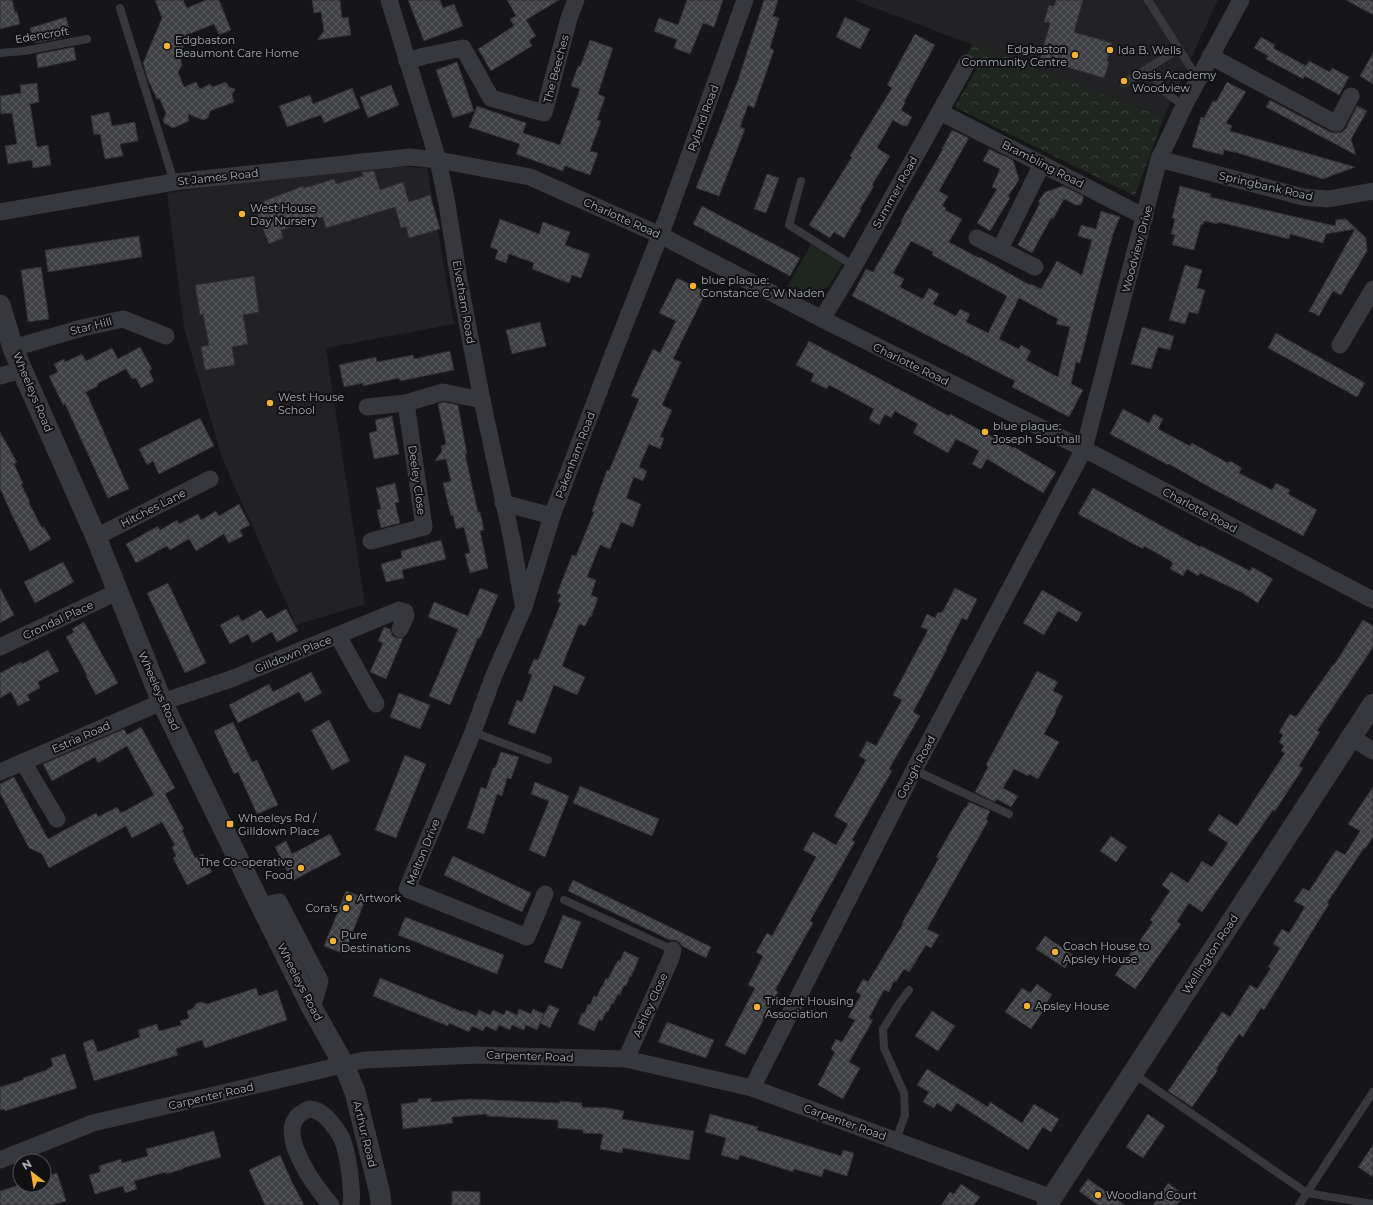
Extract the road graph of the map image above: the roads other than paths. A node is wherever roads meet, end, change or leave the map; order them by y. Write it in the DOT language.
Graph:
graph roads {
  1 [pos="389,0"];
  2 [pos="576,0"];
  3 [pos="745,0"];
  4 [pos="1148,0"];
  5 [pos="1241,0"];
  6 [pos="120,8"];
  7 [pos="87,39"];
  8 [pos="1179,49"];
  9 [pos="0,53"];
  10 [pos="1210,56"];
  11 [pos="407,60"];
  12 [pos="967,64"];
  13 [pos="1148,68"];
  14 [pos="1198,79"];
  15 [pos="1124,83"];
  16 [pos="1351,96"];
  17 [pos="1184,106"];
  18 [pos="940,112"];
  19 [pos="1159,159"];
  20 [pos="438,160"];
  21 [pos="1042,164"];
  22 [pos="801,181"];
  23 [pos="174,182"];
  24 [pos="1373,191"];
  25 [pos="0,212"];
  26 [pos="1145,217"];
  27 [pos="660,236"];
  28 [pos="977,238"];
  29 [pos="1000,249"];
  30 [pos="854,266"];
  31 [pos="1035,267"];
  32 [pos="1373,289"];
  33 [pos="0,305"];
  34 [pos="822,319"];
  35 [pos="166,336"];
  36 [pos="1340,345"];
  37 [pos="13,348"];
  38 [pos="22,370"];
  39 [pos="0,376"];
  40 [pos="482,400"];
  41 [pos="406,403"];
  42 [pos="367,407"];
  43 [pos="1084,449"];
  44 [pos="210,479"];
  45 [pos="503,503"];
  46 [pos="552,516"];
  47 [pos="96,537"];
  48 [pos="371,541"];
  49 [pos="117,592"];
  50 [pos="1373,600"];
  51 [pos="524,607"];
  52 [pos="400,629"];
  53 [pos="338,636"];
  54 [pos="0,647"];
  55 [pos="494,675"];
  56 [pos="162,702"];
  57 [pos="376,704"];
  58 [pos="1373,704"];
  59 [pos="473,732"];
  60 [pos="1351,737"];
  61 [pos="1373,751"];
  62 [pos="548,760"];
  63 [pos="23,762"];
  64 [pos="914,770"];
  65 [pos="0,772"];
  66 [pos="1009,814"];
  67 [pos="58,819"];
  68 [pos="545,894"];
  69 [pos="564,900"];
  70 [pos="673,950"];
  71 [pos="909,990"];
  72 [pos="626,1059"];
  73 [pos="344,1065"];
  74 [pos="1133,1074"];
  75 [pos="752,1088"];
  76 [pos="1373,1092"];
  77 [pos="896,1140"];
  78 [pos="0,1160"];
  79 [pos="1307,1192"];
  80 [pos="1050,1201"];
  81 [pos="1373,1204"];
  82 [pos="331,1205"];
  83 [pos="351,1205"];
  84 [pos="381,1205"];
  85 [pos="1299,1205"];
  1 -- 11 [label="street, Elvetham Road"];
  2 -- 11 [label="street, The Beeches"];
  3 -- 27 [label="street, Ryland Road"];
  4 -- 8 [label="lane"];
  5 -- 10 [label="street, Woodview Drive"];
  6 -- 23 [label="lane"];
  7 -- 9 [label="lane, Edencroft"];
  8 -- 13 [label="lane"];
  8 -- 14 [label="lane"];
  10 -- 14 [label="street, Woodview Drive"];
  10 -- 16 [label="street"];
  11 -- 20 [label="street, Elvetham Road"];
  12 -- 18 [label="street, Summer Road"];
  13 -- 15 [label="lane"];
  13 -- 17 [label="lane"];
  14 -- 17 [label="street, Woodview Drive"];
  17 -- 19 [label="street, Woodview Drive"];
  18 -- 21 [label="street, Brambling Road"];
  18 -- 30 [label="street, Summer Road"];
  19 -- 24 [label="street, Springbank Road"];
  19 -- 26 [label="street, Woodview Drive"];
  20 -- 23 [label="street, St James Road"];
  20 -- 27 [label="street, Charlotte Road"];
  20 -- 40 [label="street, Elvetham Road"];
  21 -- 26 [label="street, Brambling Road"];
  21 -- 29 [label="street"];
  22 -- 30 [label="lane"];
  23 -- 25 [label="street, St James Road"];
  26 -- 43 [label="street, Woodview Drive"];
  27 -- 34 [label="street, Charlotte Road"];
  27 -- 46 [label="street, Pakenham Road"];
  28 -- 29 [label="street"];
  29 -- 31 [label="street"];
  30 -- 34 [label="street, Summer Road"];
  32 -- 36 [label="street"];
  33 -- 37 [label="street, Wheeleys Road"];
  34 -- 43 [label="street, Charlotte Road"];
  35 -- 37 [label="street, Star Hill"];
  37 -- 38 [label="street, Wheeleys Road"];
  38 -- 39 [label="street"];
  38 -- 47 [label="street, Wheeleys Road"];
  40 -- 41 [label="street"];
  40 -- 45 [label="street, Elvetham Road"];
  41 -- 42 [label="street"];
  41 -- 48 [label="street, Deeley Close"];
  43 -- 50 [label="street, Charlotte Road"];
  43 -- 64 [label="street, Gough Road"];
  44 -- 47 [label="street, Hitches Lane"];
  45 -- 46 [label="street"];
  45 -- 51 [label="street, Elvetham Road"];
  46 -- 51 [label="street, Pakenham Road"];
  47 -- 49 [label="street, Wheeleys Road"];
  49 -- 54 [label="street, Crondal Place"];
  49 -- 56 [label="street, Wheeleys Road"];
  51 -- 55 [label="street, Pakenham Road"];
  52 -- 53 [label="street, Gilldown Place"];
  53 -- 56 [label="street, Gilldown Place"];
  53 -- 57 [label="street"];
  55 -- 59 [label="street, Melton Drive"];
  56 -- 63 [label="street, Estria Road"];
  56 -- 73 [label="street, Wheeleys Road"];
  58 -- 60 [label="street, Wellington Road"];
  59 -- 62 [label="lane"];
  59 -- 68 [label="street, Melton Drive"];
  60 -- 61 [label="street"];
  60 -- 74 [label="street, Wellington Road"];
  63 -- 65 [label="street, Estria Road"];
  63 -- 67 [label="street"];
  64 -- 66 [label="lane"];
  64 -- 75 [label="street, Gough Road"];
  69 -- 70 [label="lane"];
  70 -- 72 [label="street, Ashley Close"];
  71 -- 77 [label="lane"];
  72 -- 73 [label="street, Carpenter Road"];
  72 -- 75 [label="street, Carpenter Road"];
  73 -- 78 [label="street, Carpenter Road"];
  73 -- 84 [label="street, Arthur Road"];
  74 -- 79 [label="lane"];
  74 -- 80 [label="street, Wellington Road"];
  75 -- 77 [label="street, Carpenter Road"];
  76 -- 79 [label="lane"];
  77 -- 80 [label="street, Carpenter Road"];
  79 -- 81 [label="lane"];
  79 -- 85 [label="lane"];
  82 -- 83 [label="street"];
}
